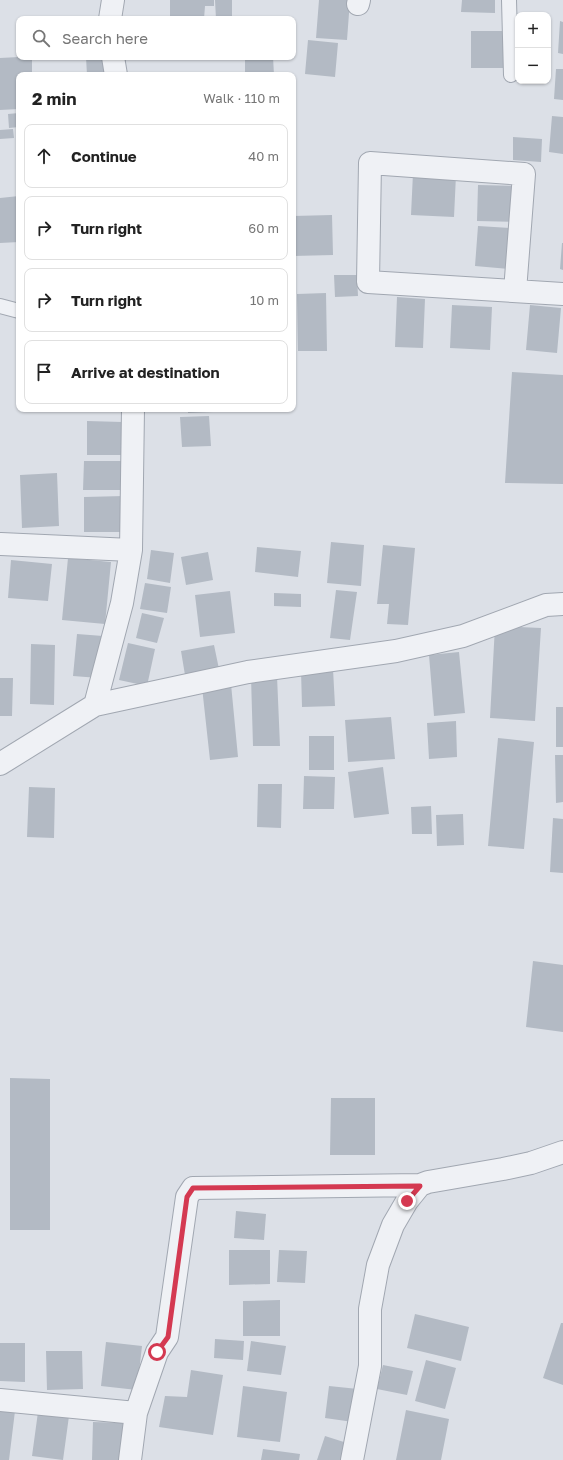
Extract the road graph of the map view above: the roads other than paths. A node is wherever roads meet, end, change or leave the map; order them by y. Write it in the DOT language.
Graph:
graph roads {
  1 [pos="113,0"];
  2 [pos="509,0"];
  3 [pos="110,16"];
  4 [pos="114,60"];
  5 [pos="116,72"];
  6 [pos="511,75"];
  7 [pos="515,291"];
  8 [pos="563,294"];
  9 [pos="0,306"];
  10 [pos="16,310"];
  11 [pos="134,412"];
  12 [pos="1,544"];
  13 [pos="131,550"];
  14 [pos="563,604"];
  15 [pos="95,705"];
  16 [pos="0,764"];
  17 [pos="563,1152"];
  18 [pos="420,1186"];
  19 [pos="0,1400"];
  20 [pos="136,1413"];
  21 [pos="130,1460"];
  22 [pos="352,1460"];
  1 -- 3 [label="street"];
  2 -- 6 [label="lane"];
  4 -- 5 [label="street"];
  7 -- 8 [label="street"];
  9 -- 10 [label="lane"];
  11 -- 13 [label="street"];
  12 -- 13 [label="street"];
  13 -- 15 [label="street"];
  14 -- 15 [label="street"];
  15 -- 16 [label="street"];
  17 -- 18 [label="street"];
  18 -- 20 [label="street"];
  18 -- 22 [label="street"];
  19 -- 20 [label="street"];
  20 -- 21 [label="street"];
}
